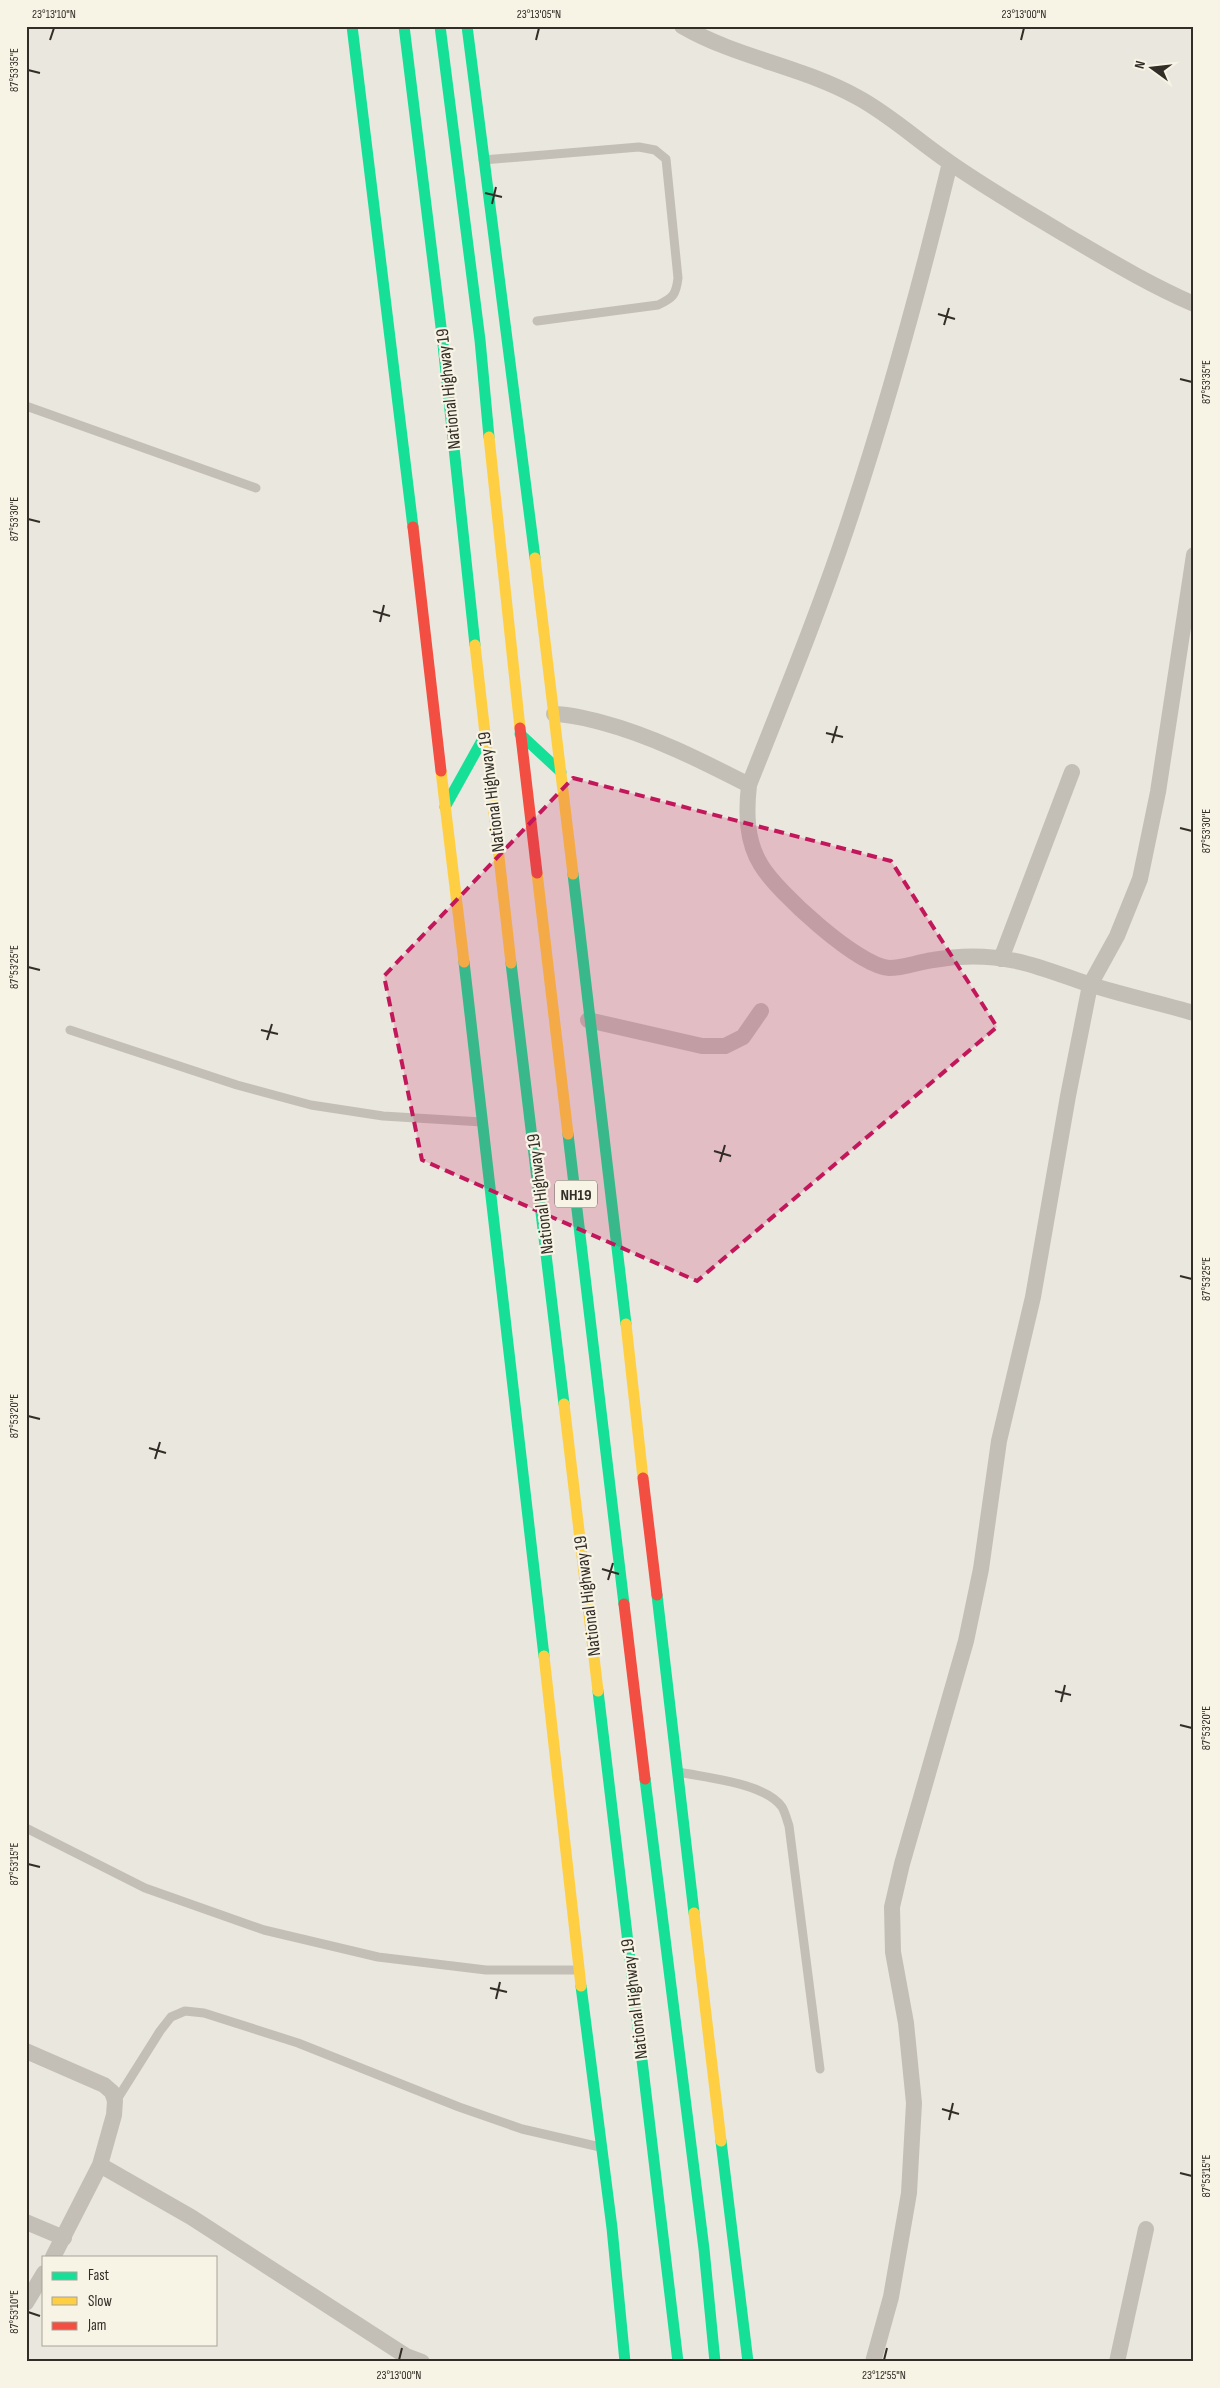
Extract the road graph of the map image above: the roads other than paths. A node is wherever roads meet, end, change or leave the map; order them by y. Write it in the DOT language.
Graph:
graph roads {
  1 [pos="352,26"];
  2 [pos="404,26"];
  3 [pos="440,26"];
  4 [pos="467,26"];
  5 [pos="682,26"];
  6 [pos="483,160"];
  7 [pos="950,163"];
  8 [pos="1194,304"];
  9 [pos="537,321"];
  10 [pos="26,406"];
  11 [pos="256,488"];
  12 [pos="1194,555"];
  13 [pos="554,714"];
  14 [pos="520,734"];
  15 [pos="484,737"];
  16 [pos="560,772"];
  17 [pos="1072,772"];
  18 [pos="750,785"];
  19 [pos="445,807"];
  20 [pos="1001,959"];
  21 [pos="1090,984"];
  22 [pos="761,1011"];
  23 [pos="1194,1013"];
  24 [pos="588,1020"];
  25 [pos="70,1030"];
  26 [pos="482,1122"];
  27 [pos="676,1772"];
  28 [pos="26,1828"];
  29 [pos="579,1970"];
  30 [pos="26,2051"];
  31 [pos="820,2069"];
  32 [pos="116,2101"];
  33 [pos="602,2147"];
  34 [pos="100,2165"];
  35 [pos="26,2222"];
  36 [pos="1146,2229"];
  37 [pos="64,2238"];
  38 [pos="54,2256"];
  39 [pos="42,2276"];
  40 [pos="26,2303"];
  41 [pos="422,2362"];
  42 [pos="625,2362"];
  43 [pos="678,2362"];
  44 [pos="715,2362"];
  45 [pos="748,2362"];
  46 [pos="874,2362"];
  47 [pos="1117,2362"];
  1 -- 19 [label="main road"];
  2 -- 15 [label="main road, National Highway 19 / NH19"];
  3 -- 14 [label="main road, NH19"];
  4 -- 6 [label="main road"];
  5 -- 7 [label="street"];
  6 -- 9 [label="lane"];
  6 -- 13 [label="main road"];
  7 -- 8 [label="street"];
  7 -- 18 [label="street"];
  10 -- 11 [label="lane"];
  12 -- 21 [label="street"];
  13 -- 16 [label="main road"];
  13 -- 18 [label="street"];
  14 -- 16 [label="main road"];
  14 -- 44 [label="main road, NH19"];
  15 -- 19 [label="main road"];
  15 -- 43 [label="main road, National Highway 19 / NH19"];
  16 -- 24 [label="main road"];
  17 -- 20 [label="street"];
  18 -- 20 [label="street"];
  19 -- 26 [label="main road"];
  20 -- 21 [label="street"];
  21 -- 23 [label="street"];
  21 -- 46 [label="street"];
  22 -- 24 [label="street"];
  24 -- 27 [label="main road"];
  25 -- 26 [label="lane"];
  26 -- 29 [label="main road"];
  27 -- 31 [label="lane"];
  27 -- 45 [label="main road"];
  28 -- 29 [label="lane"];
  29 -- 33 [label="main road"];
  30 -- 32 [label="street"];
  32 -- 33 [label="lane"];
  32 -- 34 [label="street"];
  33 -- 42 [label="main road"];
  34 -- 37 [label="street"];
  34 -- 41 [label="street"];
  35 -- 37 [label="street"];
  36 -- 47 [label="street"];
  37 -- 38 [label="street"];
  39 -- 40 [label="street"];
}
